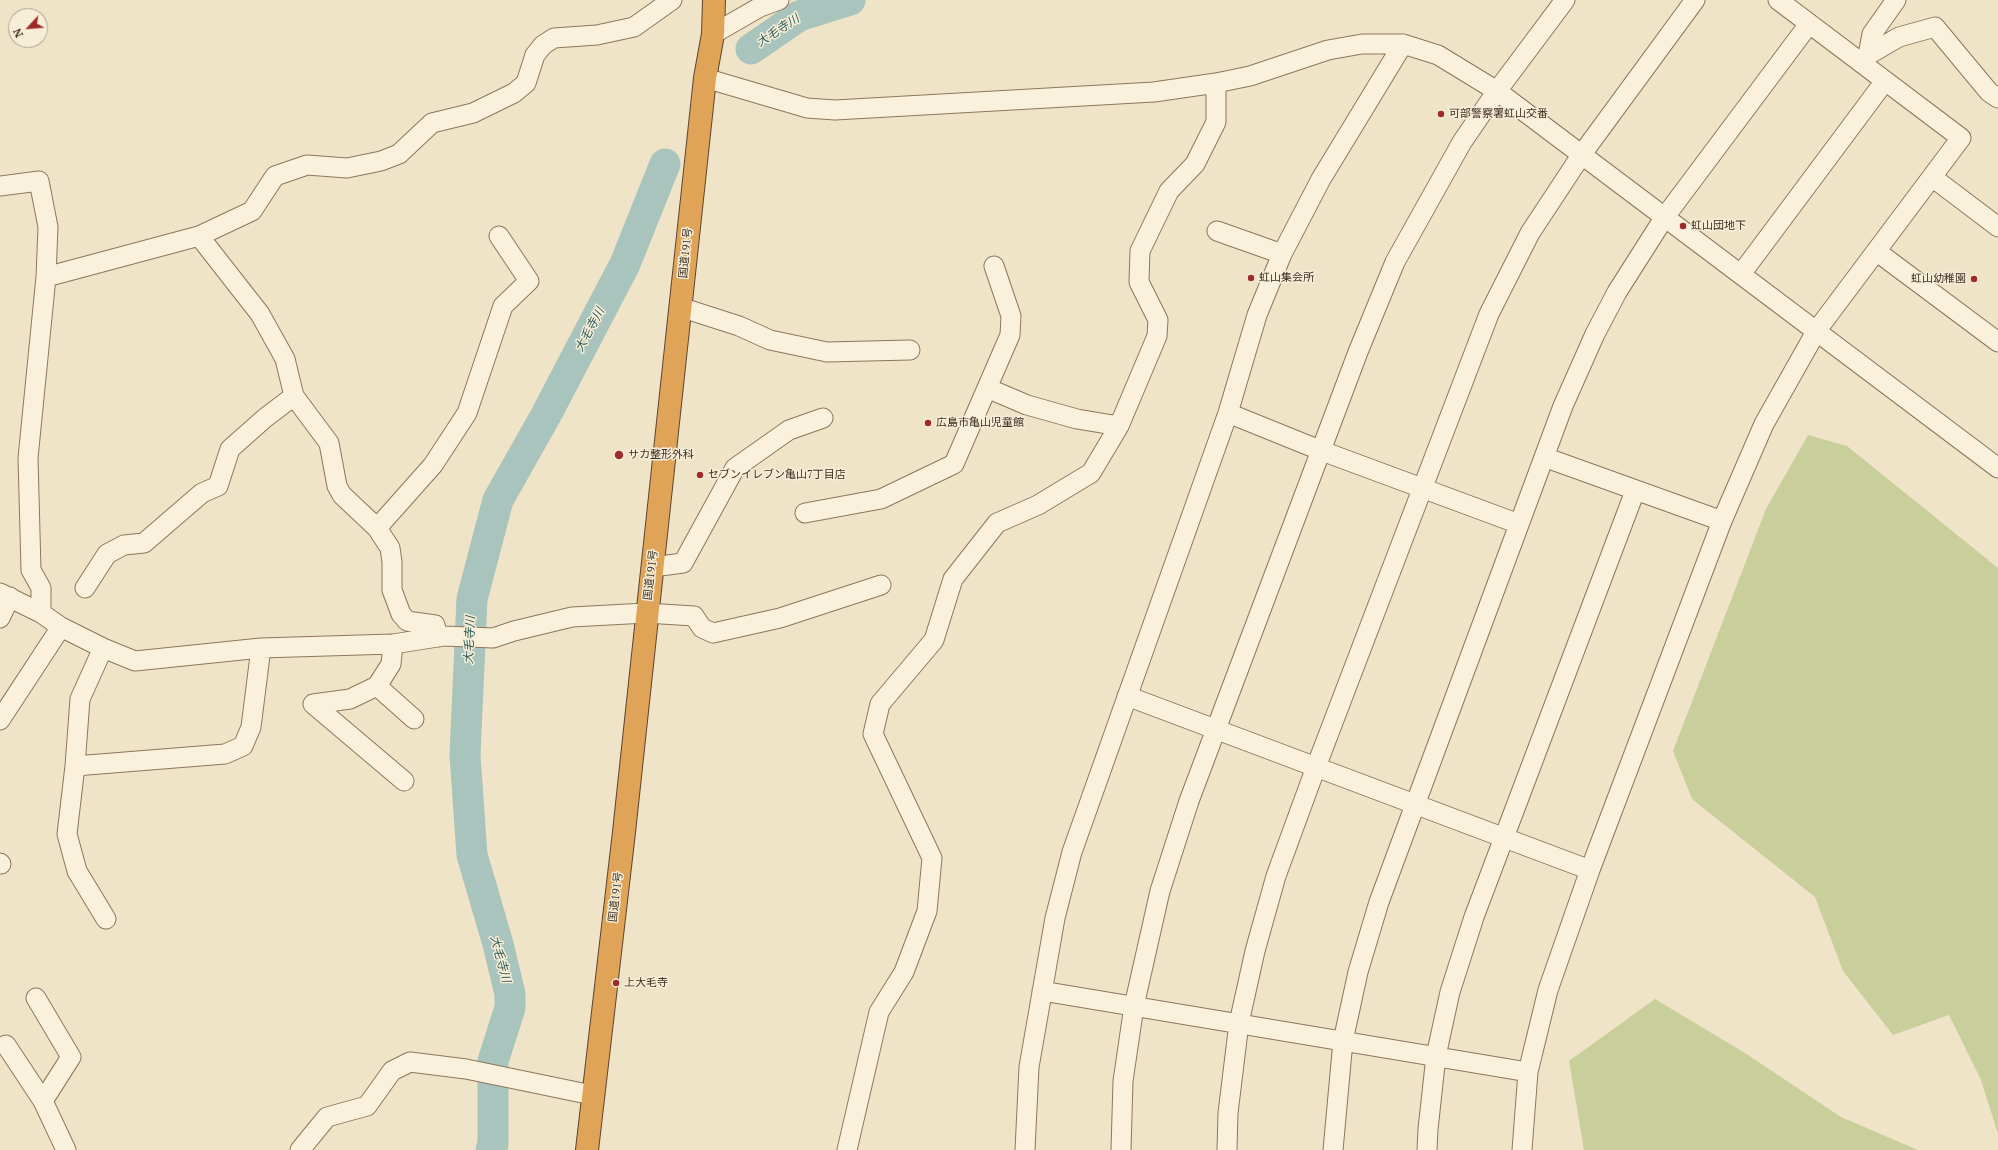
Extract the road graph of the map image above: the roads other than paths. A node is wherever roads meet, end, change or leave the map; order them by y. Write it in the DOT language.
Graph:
graph roads {
  1 [pos="672,0"];
  2 [pos="714,0"];
  3 [pos="779,0"];
  4 [pos="1565,0"];
  5 [pos="1694,0"];
  6 [pos="1778,0"];
  7 [pos="1896,0"];
  8 [pos="1809,24"];
  9 [pos="714,34"];
  10 [pos="1403,44"];
  11 [pos="1864,59"];
  12 [pos="705,78"];
  13 [pos="1885,81"];
  14 [pos="1216,83"];
  15 [pos="1497,91"];
  16 [pos="1998,98"];
  17 [pos="1582,154"];
  18 [pos="1932,176"];
  19 [pos="0,186"];
  20 [pos="1664,218"];
  21 [pos="1998,227"];
  22 [pos="1217,231"];
  23 [pos="199,236"];
  24 [pos="499,236"];
  25 [pos="1876,251"];
  26 [pos="1282,254"];
  27 [pos="994,266"];
  28 [pos="1741,274"];
  29 [pos="46,277"];
  30 [pos="680,307"];
  31 [pos="1817,330"];
  32 [pos="1998,342"];
  33 [pos="910,350"];
  34 [pos="987,388"];
  35 [pos="294,396"];
  36 [pos="1228,413"];
  37 [pos="823,418"];
  38 [pos="1119,426"];
  39 [pos="1322,451"];
  40 [pos="1544,457"];
  41 [pos="1998,468"];
  42 [pos="1422,487"];
  43 [pos="1634,491"];
  44 [pos="805,513"];
  45 [pos="1722,521"];
  46 [pos="1519,524"];
  47 [pos="377,528"];
  48 [pos="653,567"];
  49 [pos="881,585"];
  50 [pos="85,588"];
  51 [pos="5,595"];
  52 [pos="41,612"];
  53 [pos="646,613"];
  54 [pos="0,618"];
  55 [pos="61,627"];
  56 [pos="441,637"];
  57 [pos="393,644"];
  58 [pos="103,648"];
  59 [pos="261,648"];
  60 [pos="377,686"];
  61 [pos="1127,696"];
  62 [pos="414,719"];
  63 [pos="0,720"];
  64 [pos="1218,730"];
  65 [pos="76,766"];
  66 [pos="1316,767"];
  67 [pos="404,781"];
  68 [pos="1414,804"];
  69 [pos="1504,838"];
  70 [pos="1590,870"];
  71 [pos="106,919"];
  72 [pos="1042,991"];
  73 [pos="36,998"];
  74 [pos="1134,1006"];
  75 [pos="1239,1023"];
  76 [pos="1343,1041"];
  77 [pos="6,1045"];
  78 [pos="1436,1056"];
  79 [pos="1528,1072"];
  80 [pos="592,1095"];
  81 [pos="42,1101"];
  82 [pos="66,1150"];
  83 [pos="300,1150"];
  84 [pos="587,1150"];
  85 [pos="847,1150"];
  86 [pos="1025,1150"];
  87 [pos="1120,1150"];
  88 [pos="1227,1150"];
  89 [pos="1333,1150"];
  90 [pos="1428,1150"];
  91 [pos="1522,1150"];
  1 -- 23 [label="street"];
  2 -- 9 [label="highway, 国道191号"];
  3 -- 9 [label="street"];
  4 -- 15 [label="street"];
  5 -- 17 [label="street"];
  6 -- 8 [label="street"];
  7 -- 11 [label="street"];
  8 -- 11 [label="street"];
  8 -- 20 [label="street"];
  9 -- 12 [label="highway, 国道191号"];
  10 -- 14 [label="street"];
  10 -- 15 [label="street"];
  10 -- 26 [label="street"];
  11 -- 13 [label="street"];
  11 -- 16 [label="street"];
  12 -- 14 [label="street"];
  12 -- 30 [label="highway, 国道191号"];
  13 -- 18 [label="street"];
  13 -- 28 [label="street"];
  14 -- 38 [label="street"];
  15 -- 17 [label="street"];
  15 -- 39 [label="street"];
  17 -- 20 [label="street"];
  17 -- 42 [label="street"];
  18 -- 21 [label="street"];
  18 -- 25 [label="street"];
  19 -- 29 [label="street"];
  20 -- 28 [label="street"];
  20 -- 40 [label="street"];
  22 -- 26 [label="street"];
  23 -- 29 [label="street"];
  23 -- 35 [label="street"];
  24 -- 47 [label="street"];
  25 -- 31 [label="street"];
  25 -- 32 [label="street"];
  26 -- 36 [label="street"];
  27 -- 34 [label="street"];
  28 -- 31 [label="street"];
  29 -- 52 [label="street"];
  30 -- 33 [label="street"];
  30 -- 48 [label="highway, 国道191号"];
  31 -- 41 [label="street"];
  31 -- 45 [label="street"];
  34 -- 38 [label="street"];
  34 -- 44 [label="street"];
  35 -- 47 [label="street"];
  35 -- 50 [label="street"];
  36 -- 39 [label="street"];
  36 -- 61 [label="street"];
  37 -- 48 [label="street"];
  38 -- 85 [label="street"];
  39 -- 42 [label="street"];
  39 -- 64 [label="street"];
  40 -- 43 [label="street"];
  40 -- 46 [label="street"];
  42 -- 46 [label="street"];
  42 -- 66 [label="street"];
  43 -- 45 [label="street"];
  43 -- 69 [label="street"];
  45 -- 70 [label="street"];
  46 -- 68 [label="street"];
  47 -- 56 [label="street"];
  48 -- 53 [label="highway, 国道191号"];
  49 -- 53 [label="street"];
  51 -- 52 [label="street"];
  51 -- 54 [label="street"];
  52 -- 55 [label="street"];
  53 -- 56 [label="street"];
  53 -- 80 [label="highway, 国道191号"];
  55 -- 58 [label="street"];
  55 -- 63 [label="street"];
  56 -- 57 [label="street"];
  57 -- 59 [label="street"];
  57 -- 60 [label="street"];
  58 -- 59 [label="street"];
  58 -- 65 [label="street"];
  59 -- 65 [label="street"];
  60 -- 62 [label="street"];
  60 -- 67 [label="street"];
  61 -- 64 [label="street"];
  61 -- 72 [label="street"];
  64 -- 66 [label="street"];
  64 -- 74 [label="street"];
  65 -- 71 [label="street"];
  66 -- 68 [label="street"];
  66 -- 75 [label="street"];
  68 -- 69 [label="street"];
  68 -- 76 [label="street"];
  69 -- 70 [label="street"];
  69 -- 78 [label="street"];
  70 -- 79 [label="street"];
  72 -- 74 [label="street"];
  72 -- 86 [label="street"];
  73 -- 81 [label="street"];
  74 -- 75 [label="street"];
  74 -- 87 [label="street"];
  75 -- 76 [label="street"];
  75 -- 88 [label="street"];
  76 -- 78 [label="street"];
  76 -- 89 [label="street"];
  77 -- 81 [label="street"];
  78 -- 79 [label="street"];
  78 -- 90 [label="street"];
  79 -- 91 [label="street"];
  80 -- 83 [label="street"];
  80 -- 84 [label="highway, 国道191号"];
  81 -- 82 [label="street"];
}
